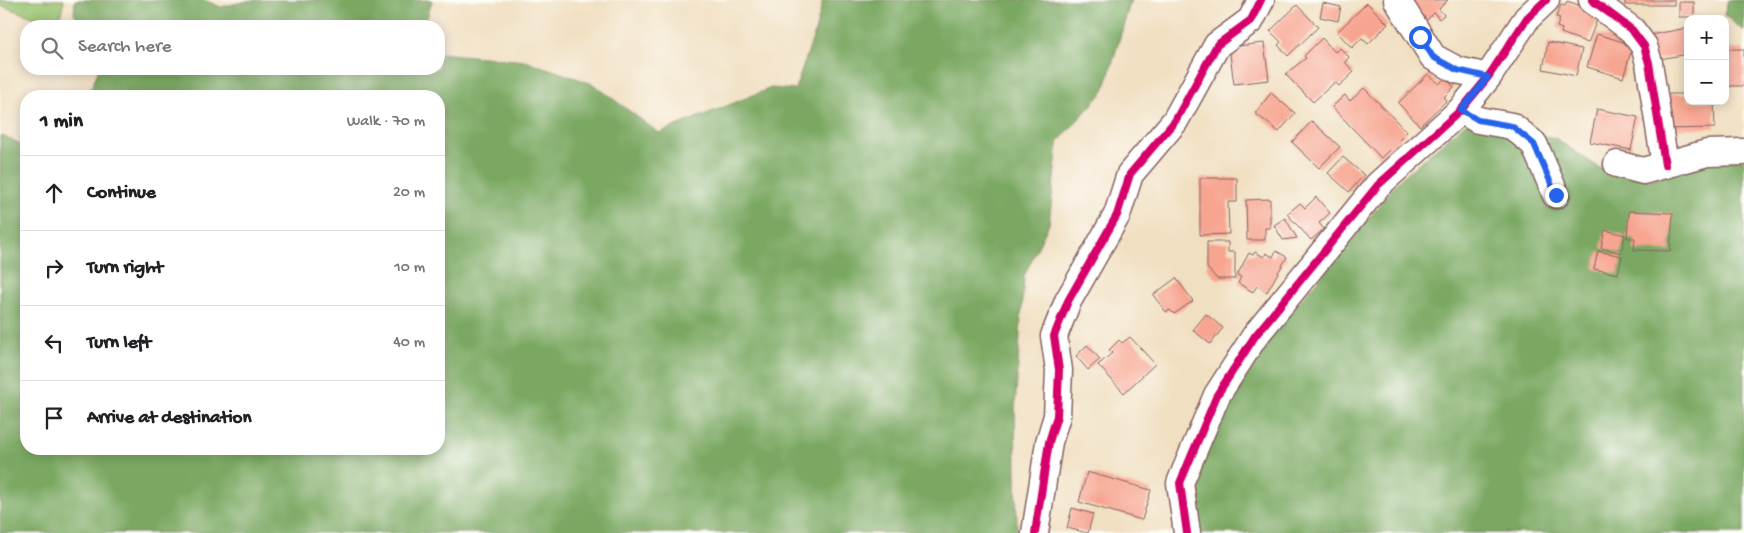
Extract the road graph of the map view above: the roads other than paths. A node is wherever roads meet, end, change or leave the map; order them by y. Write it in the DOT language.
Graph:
graph roads {
  1 [pos="1261,0"];
  2 [pos="1397,0"];
  3 [pos="1546,0"];
  4 [pos="1592,0"];
  5 [pos="1488,77"];
  6 [pos="1461,110"];
  7 [pos="1744,152"];
  8 [pos="1617,164"];
  9 [pos="1665,165"];
  10 [pos="1556,195"];
  11 [pos="1035,533"];
  12 [pos="1187,533"];
  1 -- 11 [label="street"];
  2 -- 5 [label="street"];
  3 -- 5 [label="street"];
  4 -- 9 [label="street"];
  5 -- 6 [label="street"];
  6 -- 10 [label="street"];
  6 -- 12 [label="street"];
  7 -- 9 [label="street"];
  8 -- 9 [label="street"];
}
